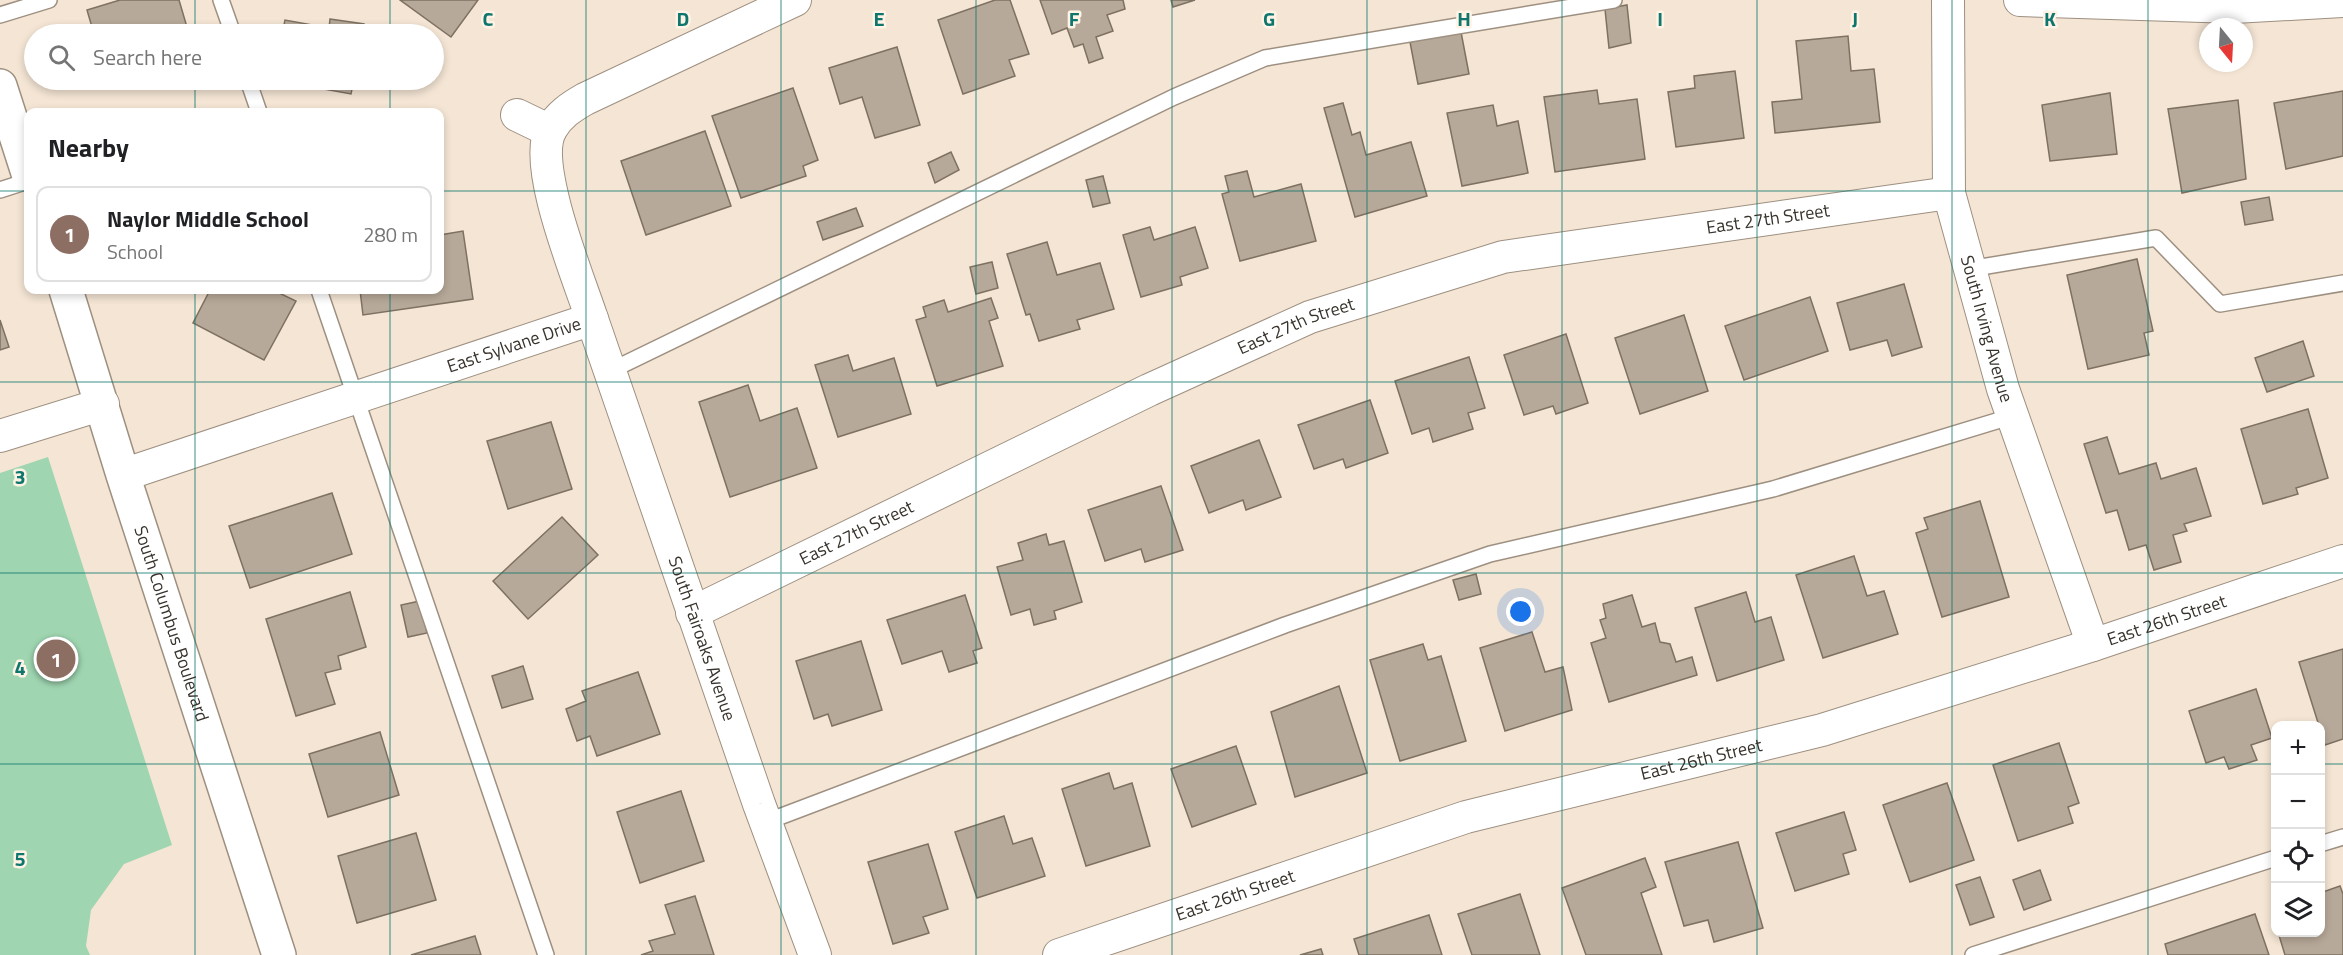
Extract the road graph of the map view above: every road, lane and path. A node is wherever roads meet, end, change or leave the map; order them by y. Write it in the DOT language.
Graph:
graph roads {
  1 [pos="50,0"];
  2 [pos="221,0"];
  3 [pos="795,0"];
  4 [pos="1614,0"];
  5 [pos="1948,0"];
  6 [pos="2020,0"];
  7 [pos="2343,1"];
  8 [pos="0,15"];
  9 [pos="229,24"];
  10 [pos="0,86"];
  11 [pos="252,90"];
  12 [pos="258,108"];
  13 [pos="517,115"];
  14 [pos="550,131"];
  15 [pos="24,161"];
  16 [pos="24,182"];
  17 [pos="0,190"];
  18 [pos="1949,193"];
  19 [pos="1970,269"];
  20 [pos="2343,282"];
  21 [pos="67,294"];
  22 [pos="321,294"];
  23 [pos="592,319"];
  24 [pos="610,371"];
  25 [pos="357,398"];
  26 [pos="103,404"];
  27 [pos="2013,416"];
  28 [pos="0,436"];
  29 [pos="123,476"];
  30 [pos="2343,561"];
  31 [pos="692,613"];
  32 [pos="2093,645"];
  33 [pos="766,822"];
  34 [pos="2343,837"];
  35 [pos="2325,842"];
  36 [pos="2271,860"];
  37 [pos="279,955"];
  38 [pos="546,955"];
  39 [pos="815,955"];
  40 [pos="1059,955"];
  41 [pos="1973,955"];
  1 -- 8 [label="lane"];
  2 -- 9 [label="lane"];
  3 -- 14 [label="street"];
  4 -- 24 [label="lane"];
  5 -- 18 [label="street, South Irving Avenue"];
  6 -- 7 [label="street"];
  10 -- 15 [label="street"];
  11 -- 12 [label="lane"];
  13 -- 14 [label="street"];
  14 -- 23 [label="street, East Sylvane Drive"];
  16 -- 17 [label="lane"];
  18 -- 19 [label="street, South Irving Avenue"];
  18 -- 31 [label="street, East 27th Street"];
  19 -- 20 [label="lane"];
  19 -- 27 [label="street, South Irving Avenue"];
  21 -- 26 [label="street, South Columbus Boulevard"];
  22 -- 25 [label="lane"];
  23 -- 24 [label="street, South Fairoaks Avenue"];
  23 -- 25 [label="street, East Sylvane Drive"];
  24 -- 31 [label="street, South Fairoaks Avenue"];
  25 -- 29 [label="street, East Sylvane Drive"];
  25 -- 38 [label="lane"];
  26 -- 28 [label="street"];
  26 -- 29 [label="street, South Columbus Boulevard"];
  27 -- 32 [label="street, South Irving Avenue"];
  27 -- 33 [label="lane"];
  29 -- 37 [label="street, South Columbus Boulevard"];
  30 -- 32 [label="street, East 26th Street"];
  31 -- 33 [label="street, South Fairoaks Avenue"];
  32 -- 40 [label="street, East 26th Street"];
  33 -- 39 [label="street, South Fairoaks Avenue"];
  34 -- 35 [label="lane"];
  36 -- 41 [label="lane"];
}
